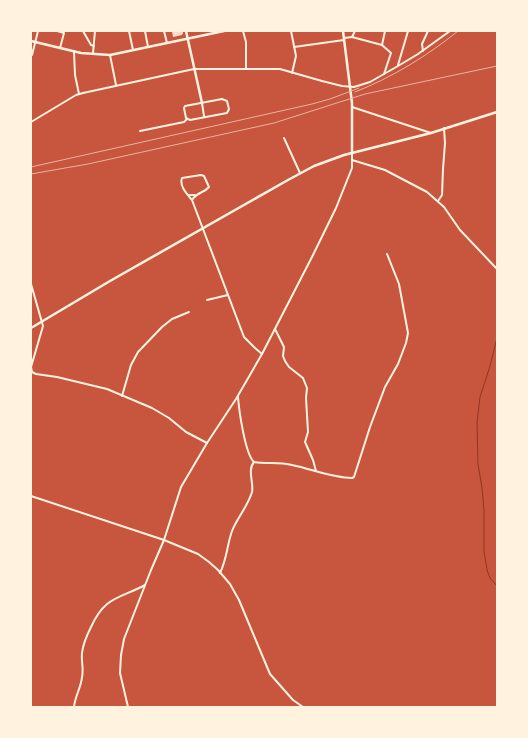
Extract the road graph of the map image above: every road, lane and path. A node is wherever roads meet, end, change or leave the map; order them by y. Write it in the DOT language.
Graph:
graph roads {
  1 [pos="38,31"];
  2 [pos="58,31"];
  3 [pos="83,31"];
  4 [pos="95,31"];
  5 [pos="129,31"];
  6 [pos="145,31"];
  7 [pos="164,31"];
  8 [pos="186,31"];
  9 [pos="224,31"];
  10 [pos="243,31"];
  11 [pos="291,31"];
  12 [pos="343,31"];
  13 [pos="355,31"];
  14 [pos="385,31"];
  15 [pos="408,31"];
  16 [pos="428,31"];
  17 [pos="450,31"];
  18 [pos="352,37"];
  19 [pos="188,38"];
  20 [pos="344,39"];
  21 [pos="31,41"];
  22 [pos="35,42"];
  23 [pos="167,42"];
  24 [pos="382,45"];
  25 [pos="94,46"];
  26 [pos="148,47"];
  27 [pos="294,47"];
  28 [pos="60,48"];
  29 [pos="133,50"];
  30 [pos="423,51"];
  31 [pos="74,52"];
  32 [pos="32,55"];
  33 [pos="93,55"];
  34 [pos="110,55"];
  35 [pos="398,66"];
  36 [pos="194,69"];
  37 [pos="246,70"];
  38 [pos="292,73"];
  39 [pos="384,74"];
  40 [pos="116,85"];
  41 [pos="349,87"];
  42 [pos="79,94"];
  43 [pos="202,103"];
  44 [pos="352,107"];
  45 [pos="497,112"];
  46 [pos="204,116"];
  47 [pos="187,119"];
  48 [pos="31,122"];
  49 [pos="444,128"];
  50 [pos="140,131"];
  51 [pos="431,133"];
  52 [pos="284,138"];
  53 [pos="352,152"];
  54 [pos="352,160"];
  55 [pos="300,173"];
  56 [pos="188,195"];
  57 [pos="195,195"];
  58 [pos="192,200"];
  59 [pos="438,201"];
  60 [pos="203,229"];
  61 [pos="387,254"];
  62 [pos="497,269"];
  63 [pos="31,284"];
  64 [pos="32,294"];
  65 [pos="228,295"];
  66 [pos="206,300"];
  67 [pos="189,312"];
  68 [pos="42,322"];
  69 [pos="31,328"];
  70 [pos="275,328"];
  71 [pos="262,354"];
  72 [pos="122,396"];
  73 [pos="238,396"];
  74 [pos="207,442"];
  75 [pos="254,462"];
  76 [pos="316,471"];
  77 [pos="31,496"];
  78 [pos="164,540"];
  79 [pos="220,573"];
  80 [pos="146,585"];
  81 [pos="74,707"];
  82 [pos="128,707"];
  83 [pos="303,707"];
  1 -- 22 [label="street"];
  2 -- 28 [label="street"];
  3 -- 25 [label="street"];
  4 -- 25 [label="street"];
  5 -- 29 [label="street"];
  6 -- 26 [label="street"];
  7 -- 23 [label="street"];
  8 -- 19 [label="main road"];
  9 -- 19 [label="main road"];
  10 -- 37 [label="street"];
  11 -- 27 [label="street"];
  12 -- 20 [label="main road"];
  13 -- 18 [label="street"];
  14 -- 24 [label="street"];
  15 -- 35 [label="street"];
  16 -- 30 [label="street"];
  17 -- 30 [label="street"];
  18 -- 20 [label="street"];
  18 -- 24 [label="street"];
  19 -- 23 [label="main road"];
  19 -- 36 [label="main road"];
  20 -- 27 [label="street"];
  20 -- 41 [label="main road"];
  21 -- 22 [label="main road"];
  22 -- 28 [label="main road"];
  22 -- 32 [label="street"];
  23 -- 26 [label="main road"];
  24 -- 39 [label="street"];
  25 -- 33 [label="street"];
  26 -- 29 [label="main road"];
  27 -- 38 [label="street"];
  28 -- 31 [label="main road"];
  29 -- 34 [label="main road"];
  30 -- 35 [label="street"];
  31 -- 33 [label="main road"];
  31 -- 42 [label="street"];
  33 -- 34 [label="main road"];
  34 -- 40 [label="street"];
  35 -- 39 [label="street"];
  36 -- 37 [label="street"];
  36 -- 40 [label="street"];
  36 -- 43 [label="main road"];
  37 -- 38 [label="street"];
  38 -- 41 [label="street"];
  39 -- 41 [label="street"];
  40 -- 42 [label="street"];
  41 -- 44 [label="main road"];
  42 -- 48 [label="street"];
  43 -- 46 [label="street"];
  43 -- 46 [label="street"];
  43 -- 47 [label="street"];
  44 -- 51 [label="street"];
  44 -- 53 [label="main road"];
  45 -- 49 [label="main road"];
  46 -- 47 [label="street"];
  47 -- 50 [label="street"];
  49 -- 51 [label="main road"];
  49 -- 59 [label="street"];
  51 -- 53 [label="main road"];
  52 -- 55 [label="street"];
  53 -- 54 [label="street"];
  53 -- 55 [label="main road"];
  54 -- 59 [label="street"];
  54 -- 70 [label="street"];
  55 -- 60 [label="main road"];
  56 -- 57 [label="street"];
  56 -- 57 [label="street"];
  56 -- 58 [label="street"];
  57 -- 58 [label="street"];
  58 -- 60 [label="street"];
  59 -- 62 [label="street"];
  60 -- 65 [label="street"];
  60 -- 68 [label="main road"];
  61 -- 76 [label="street"];
  63 -- 64 [label="street"];
  64 -- 68 [label="street"];
  65 -- 66 [label="street"];
  65 -- 71 [label="street"];
  67 -- 72 [label="street"];
  68 -- 69 [label="main road"];
  68 -- 72 [label="street"];
  70 -- 71 [label="street"];
  70 -- 76 [label="street"];
  71 -- 73 [label="street"];
  72 -- 74 [label="street"];
  73 -- 74 [label="street"];
  73 -- 75 [label="street"];
  74 -- 78 [label="street"];
  75 -- 76 [label="street"];
  75 -- 79 [label="street"];
  77 -- 78 [label="street"];
  78 -- 79 [label="street"];
  78 -- 80 [label="street"];
  79 -- 83 [label="street"];
  80 -- 81 [label="street"];
  80 -- 82 [label="street"];
}
